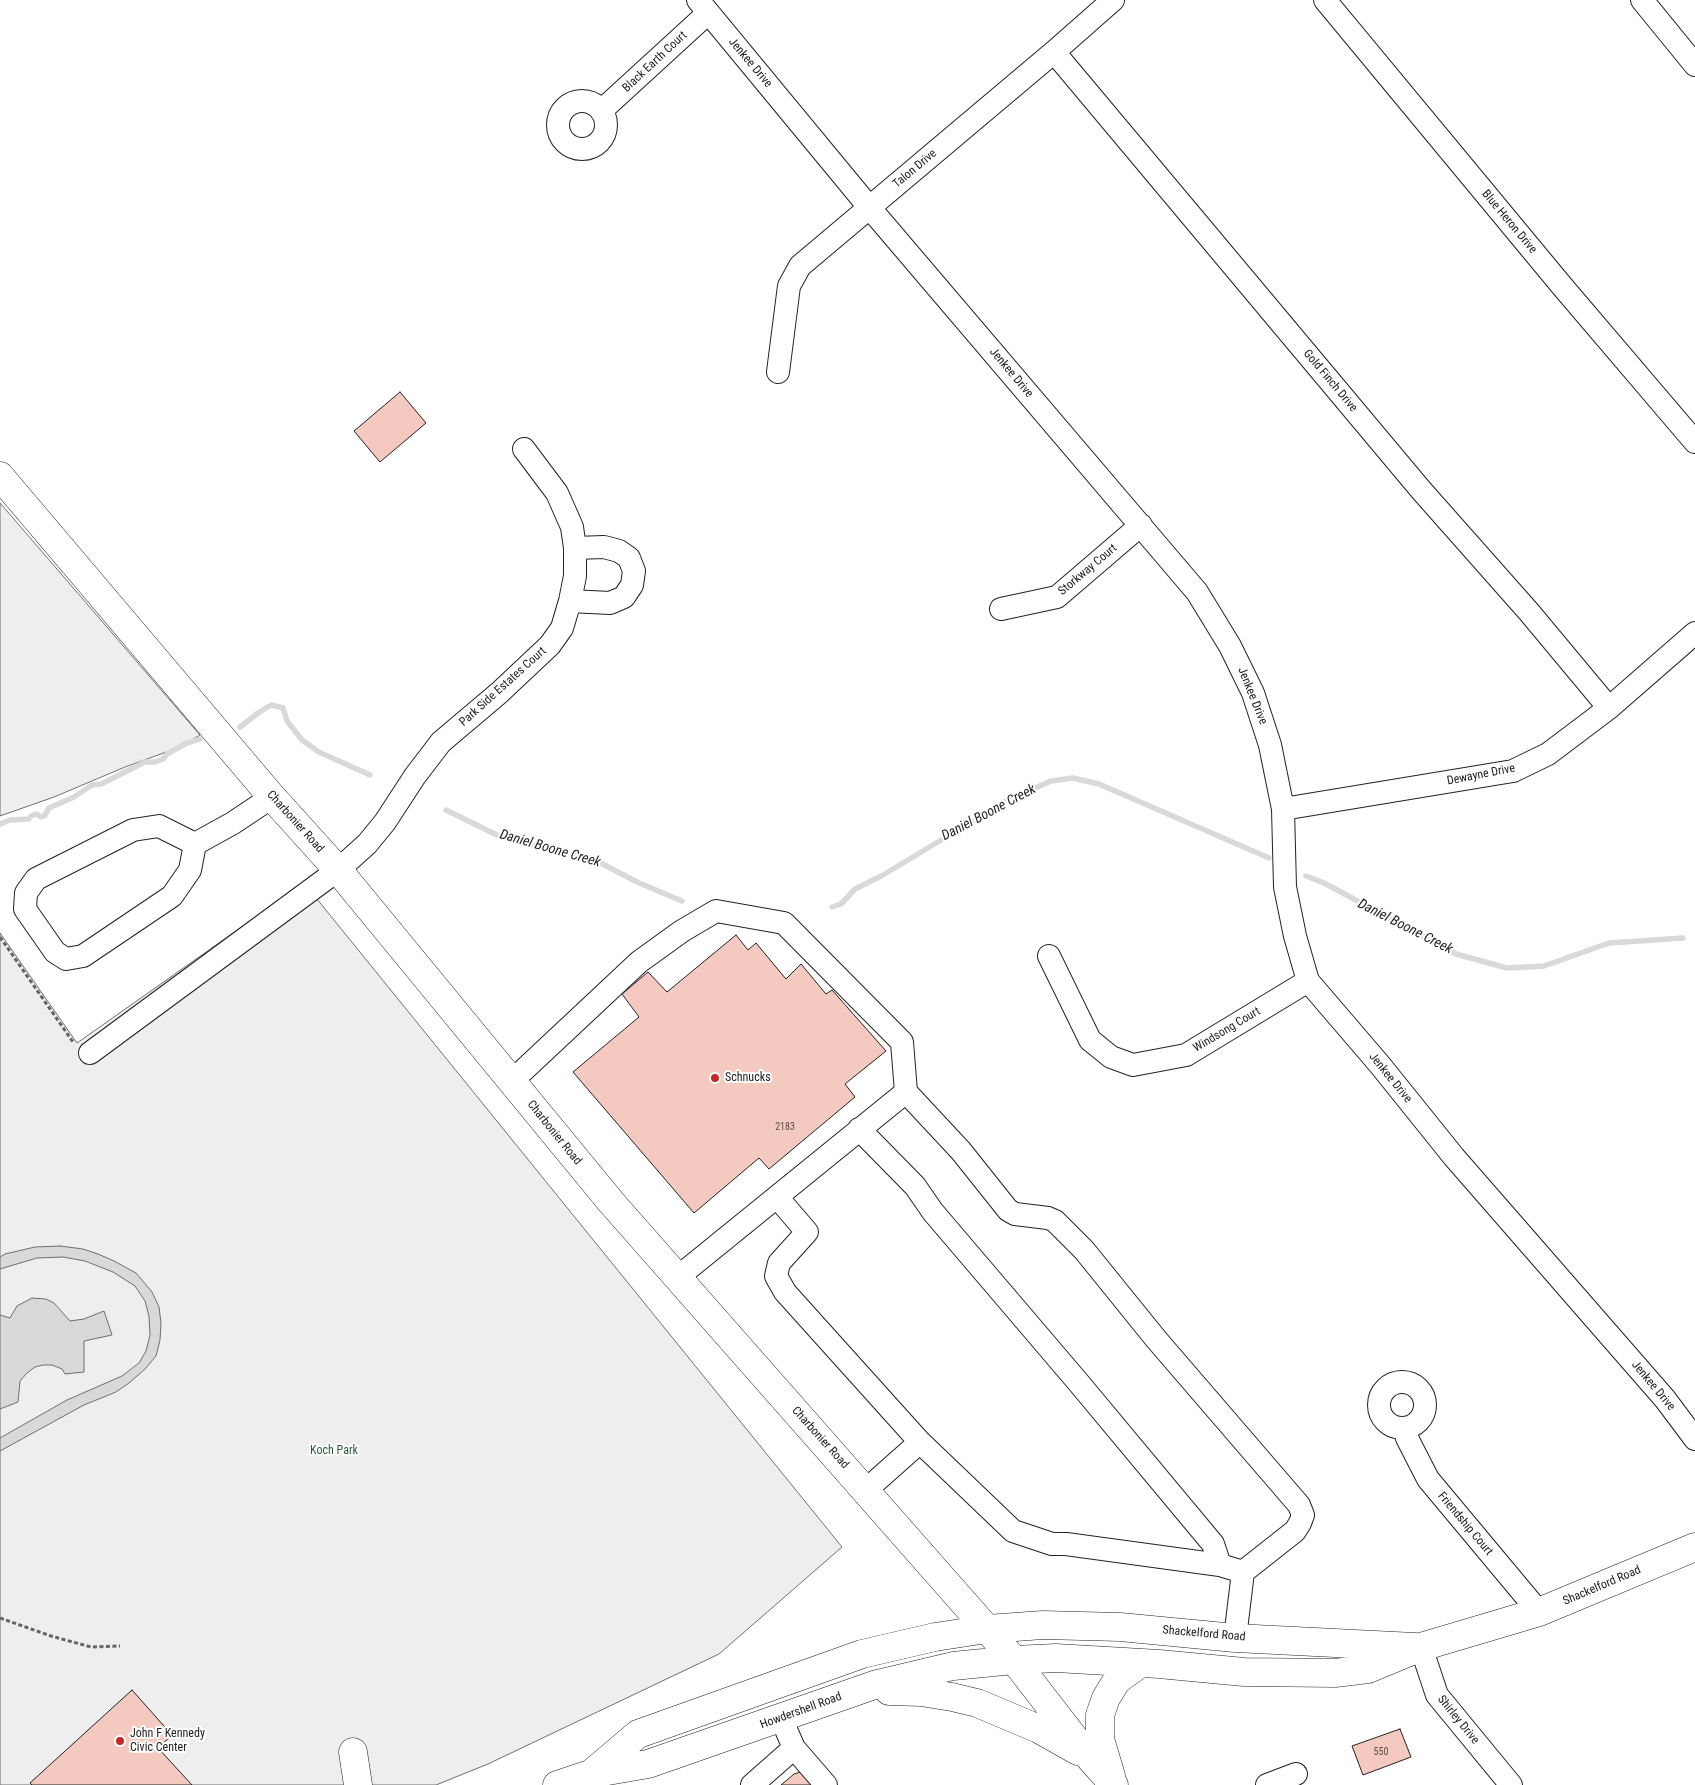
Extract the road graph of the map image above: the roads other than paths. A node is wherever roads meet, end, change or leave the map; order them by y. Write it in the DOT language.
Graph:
graph roads {
  1 [pos="1113,0"];
  2 [pos="1325,0"];
  3 [pos="1642,0"];
  4 [pos="703,6"];
  5 [pos="1054,52"];
  6 [pos="1695,65"];
  7 [pos="601,111"];
  8 [pos="869,207"];
  9 [pos="778,372"];
  10 [pos="1695,442"];
  11 [pos="524,449"];
  12 [pos="0,476"];
  13 [pos="1140,525"];
  14 [pos="575,548"];
  15 [pos="570,601"];
  16 [pos="1001,609"];
  17 [pos="1695,633"];
  18 [pos="1609,708"];
  19 [pos="272,797"];
  20 [pos="1284,809"];
  21 [pos="195,844"];
  22 [pos="338,870"];
  23 [pos="1049,956"];
  24 [pos="1308,981"];
  25 [pos="90,1053"];
  26 [pos="512,1081"];
  27 [pos="906,1092"];
  28 [pos="859,1129"];
  29 [pos="777,1197"];
  30 [pos="678,1277"];
  31 [pos="1404,1428"];
  32 [pos="1695,1439"];
  33 [pos="920,1442"];
  34 [pos="866,1490"];
  35 [pos="1695,1547"];
  36 [pos="1220,1565"];
  37 [pos="1243,1572"];
  38 [pos="1539,1612"];
  39 [pos="987,1628"];
  40 [pos="1235,1638"];
  41 [pos="1421,1647"];
  42 [pos="1014,1660"];
  43 [pos="1140,1663"];
  44 [pos="862,1689"];
  45 [pos="781,1718"];
  46 [pos="794,1748"];
  47 [pos="353,1752"];
  48 [pos="1089,1757"];
  49 [pos="1296,1774"];
  50 [pos="607,1776"];
  51 [pos="767,1780"];
  52 [pos="1113,1784"];
  53 [pos="358,1785"];
  54 [pos="557,1785"];
  55 [pos="826,1785"];
  56 [pos="1267,1785"];
  57 [pos="1511,1785"];
  1 -- 5 [label="street, Talon Drive"];
  2 -- 10 [label="street, Blue Heron Drive"];
  3 -- 6 [label="street"];
  4 -- 7 [label="street, Black Earth Court"];
  4 -- 8 [label="street, Jenkee Drive"];
  5 -- 8 [label="street, Talon Drive"];
  5 -- 18 [label="street, Gold Finch Drive"];
  8 -- 9 [label="street, Talon Drive"];
  8 -- 13 [label="street, Jenkee Drive"];
  11 -- 14 [label="street, Park Side Estates Court"];
  12 -- 19 [label="main road, Charbonier Road"];
  13 -- 16 [label="street, Storkway Court"];
  13 -- 20 [label="street, Jenkee Drive"];
  14 -- 15 [label="street, Park Side Estates Court"];
  14 -- 15 [label="street"];
  15 -- 22 [label="street, Park Side Estates Court"];
  17 -- 18 [label="street, Dewayne Drive"];
  18 -- 20 [label="street, Dewayne Drive"];
  19 -- 21 [label="street"];
  19 -- 22 [label="main road, Charbonier Road"];
  20 -- 24 [label="street, Jenkee Drive"];
  21 -- 21 [label="street"];
  22 -- 25 [label="street, Park Side Estates Court"];
  22 -- 26 [label="main road, Charbonier Road"];
  23 -- 24 [label="street, Windsong Court"];
  24 -- 32 [label="street, Jenkee Drive"];
  26 -- 27 [label="street"];
  26 -- 30 [label="main road, Charbonier Road"];
  27 -- 28 [label="street"];
  27 -- 37 [label="street"];
  28 -- 29 [label="street"];
  28 -- 36 [label="street"];
  29 -- 30 [label="street"];
  29 -- 33 [label="street"];
  30 -- 34 [label="main road, Charbonier Road"];
  31 -- 38 [label="street, Friendship Court"];
  33 -- 34 [label="street"];
  33 -- 36 [label="street"];
  34 -- 39 [label="main road, Charbonier Road"];
  35 -- 38 [label="main road, Shackelford Road"];
  36 -- 37 [label="street"];
  37 -- 40 [label="street"];
  38 -- 41 [label="main road, Shackelford Road"];
  39 -- 40 [label="main road, Shackelford Road"];
  39 -- 42 [label="main road, Charbonier Road"];
  39 -- 50 [label="main road, Howdershell Road"];
  40 -- 41 [label="main road, Shackelford Road"];
  41 -- 43 [label="main road, Shackelford Road"];
  41 -- 57 [label="street, Shirley Drive"];
  42 -- 43 [label="main road, Shackelford Road"];
  42 -- 44 [label="main road, Howdershell Road"];
  42 -- 48 [label="main road, Charbonier Road"];
  43 -- 52 [label="main road"];
  44 -- 45 [label="main road, Howdershell Road"];
  44 -- 48 [label="main road"];
  45 -- 46 [label="street"];
  45 -- 50 [label="main road, Howdershell Road"];
  46 -- 51 [label="street"];
  46 -- 55 [label="street"];
  47 -- 53 [label="main road"];
  48 -- 52 [label="main road, Charbonier Road"];
  49 -- 56 [label="street"];
  50 -- 54 [label="main road, Howdershell Road"];
}
